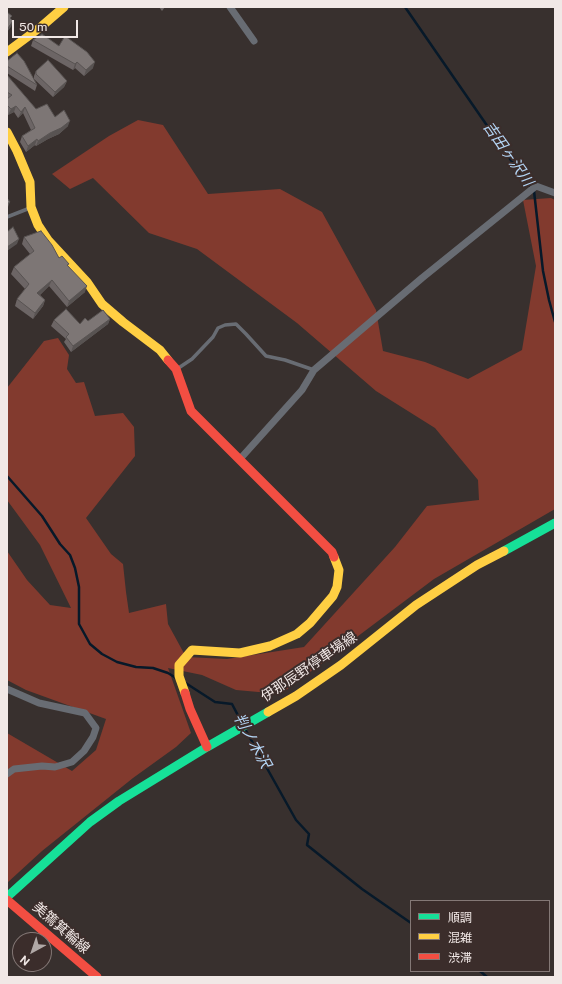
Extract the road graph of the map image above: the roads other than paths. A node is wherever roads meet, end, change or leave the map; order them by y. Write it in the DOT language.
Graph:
graph roads {
  1 [pos="64,7"];
  2 [pos="230,7"];
  3 [pos="254,41"];
  4 [pos="7,52"];
  5 [pos="7,132"];
  6 [pos="555,193"];
  7 [pos="31,207"];
  8 [pos="7,217"];
  9 [pos="176,369"];
  10 [pos="314,370"];
  11 [pos="240,459"];
  12 [pos="555,523"];
  13 [pos="7,689"];
  14 [pos="207,747"];
  15 [pos="7,774"];
  16 [pos="7,898"];
  17 [pos="98,977"];
  1 -- 4 [label="street"];
  2 -- 3 [label="street"];
  5 -- 7 [label="street"];
  6 -- 10 [label="street"];
  7 -- 8 [label="lane"];
  7 -- 9 [label="street"];
  9 -- 10 [label="lane"];
  9 -- 11 [label="street"];
  10 -- 11 [label="street"];
  11 -- 14 [label="street"];
  12 -- 14 [label="street, 伊那辰野停車場線"];
  13 -- 15 [label="street"];
  14 -- 16 [label="street, 伊那辰野停車場線"];
  16 -- 17 [label="street, 美篶箕輪線"];
}
